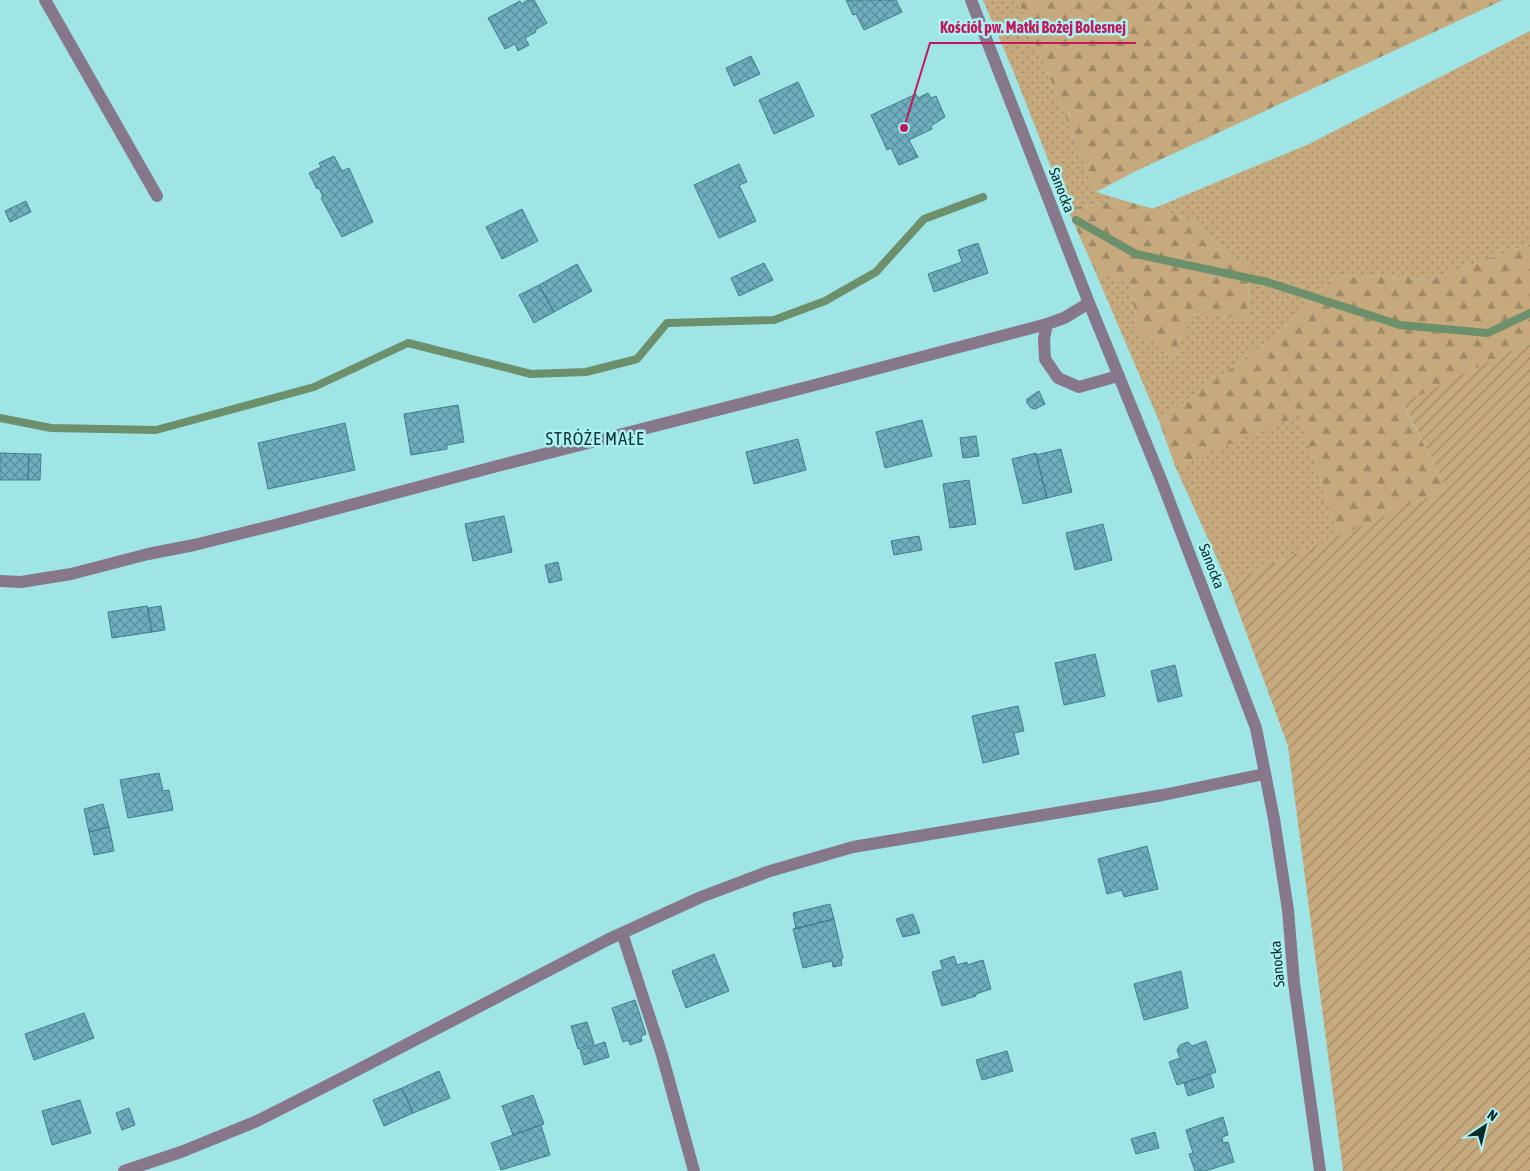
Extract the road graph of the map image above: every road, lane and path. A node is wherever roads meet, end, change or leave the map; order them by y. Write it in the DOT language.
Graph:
graph roads {
  1 [pos="45,0"];
  2 [pos="971,0"];
  3 [pos="157,196"];
  4 [pos="1089,303"];
  5 [pos="1048,324"];
  6 [pos="1118,376"];
  7 [pos="0,581"];
  8 [pos="1264,774"];
  9 [pos="622,933"];
  10 [pos="124,1171"];
  11 [pos="694,1171"];
  12 [pos="1320,1171"];
  1 -- 3 [label="street"];
  2 -- 4 [label="street, Sanocka"];
  4 -- 5 [label="street"];
  4 -- 6 [label="street, Sanocka"];
  5 -- 6 [label="street"];
  5 -- 7 [label="street"];
  6 -- 8 [label="street, Sanocka"];
  8 -- 9 [label="street"];
  8 -- 12 [label="street, Sanocka"];
  9 -- 10 [label="street"];
  9 -- 11 [label="street"];
}
